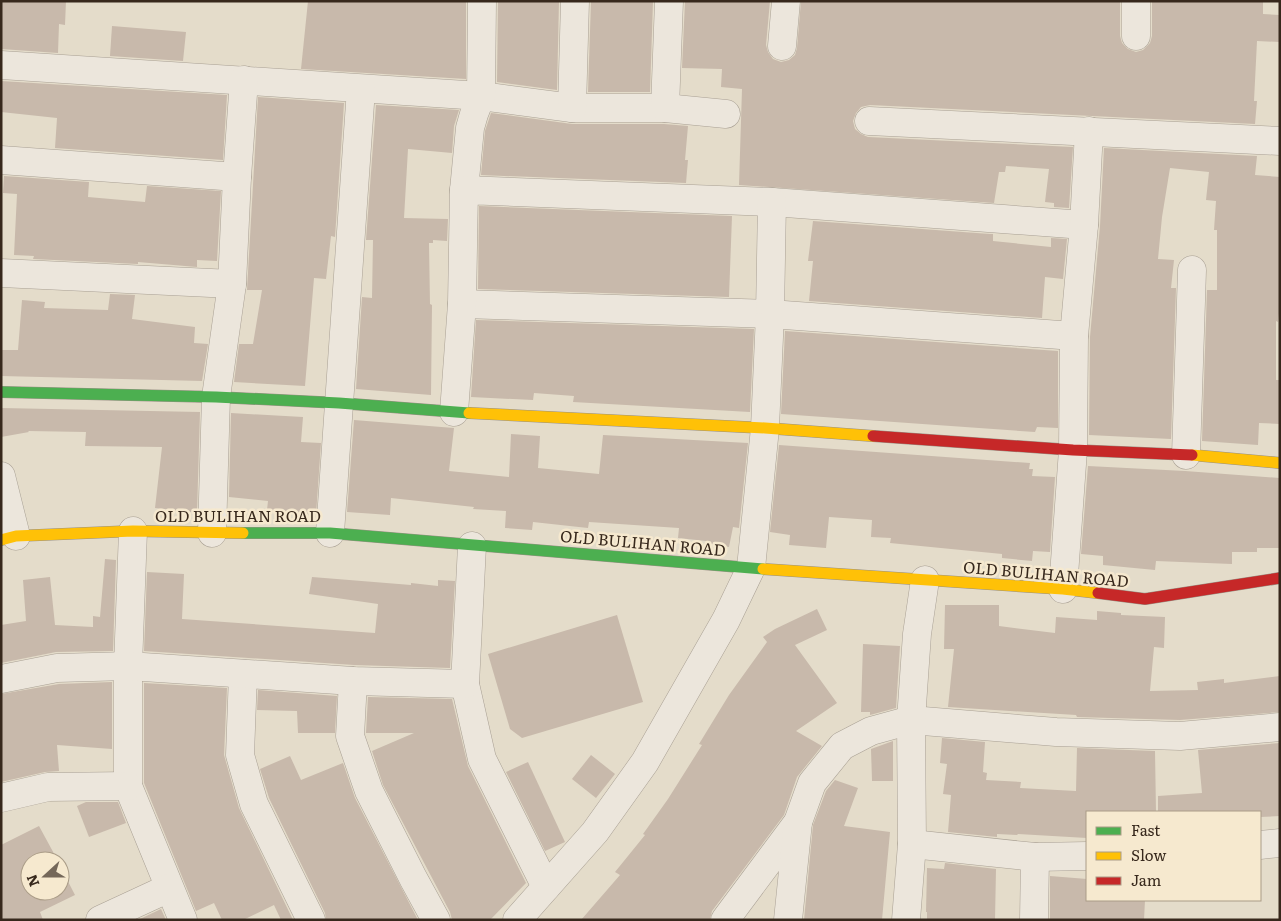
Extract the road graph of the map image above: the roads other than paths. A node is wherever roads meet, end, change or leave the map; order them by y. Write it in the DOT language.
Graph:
graph roads {
  1 [pos="482,1"];
  2 [pos="575,1"];
  3 [pos="669,1"];
  4 [pos="786,1"];
  5 [pos="1136,1"];
  6 [pos="1136,36"];
  7 [pos="782,46"];
  8 [pos="1,65"];
  9 [pos="244,80"];
  10 [pos="361,89"];
  11 [pos="481,96"];
  12 [pos="572,108"];
  13 [pos="664,108"];
  14 [pos="726,114"];
  15 [pos="870,121"];
  16 [pos="1089,132"];
  17 [pos="1280,141"];
  18 [pos="1,160"];
  19 [pos="237,177"];
  20 [pos="464,190"];
  21 [pos="772,202"];
  22 [pos="1084,225"];
  23 [pos="1192,270"];
  24 [pos="1,273"];
  25 [pos="232,284"];
  26 [pos="462,304"];
  27 [pos="770,314"];
  28 [pos="1074,336"];
  29 [pos="1,392"];
  30 [pos="216,397"];
  31 [pos="339,403"];
  32 [pos="454,412"];
  33 [pos="764,428"];
  34 [pos="1072,450"];
  35 [pos="1186,455"];
  36 [pos="1280,463"];
  37 [pos="1,476"];
  38 [pos="133,531"];
  39 [pos="330,533"];
  40 [pos="212,534"];
  41 [pos="9,538"];
  42 [pos="472,546"];
  43 [pos="751,568"];
  44 [pos="1280,578"];
  45 [pos="925,580"];
  46 [pos="1063,589"];
  47 [pos="128,666"];
  48 [pos="243,674"];
  49 [pos="1,679"];
  50 [pos="354,681"];
  51 [pos="465,684"];
  52 [pos="911,720"];
  53 [pos="1280,727"];
  54 [pos="128,786"];
  55 [pos="1,798"];
  56 [pos="798,822"];
  57 [pos="1280,843"];
  58 [pos="912,844"];
  59 [pos="1261,845"];
  60 [pos="1086,856"];
  61 [pos="1035,857"];
  62 [pos="546,887"];
  63 [pos="170,888"];
  64 [pos="100,920"];
  65 [pos="183,920"];
  66 [pos="310,920"];
  67 [pos="436,920"];
  68 [pos="517,920"];
  69 [pos="725,920"];
  70 [pos="788,920"];
  71 [pos="906,920"];
  72 [pos="1034,920"];
  1 -- 11 [label="street"];
  2 -- 12 [label="street"];
  3 -- 13 [label="street"];
  4 -- 7 [label="street"];
  5 -- 6 [label="street"];
  8 -- 9 [label="street"];
  9 -- 10 [label="street"];
  9 -- 19 [label="street"];
  10 -- 11 [label="street"];
  10 -- 31 [label="street"];
  11 -- 12 [label="street"];
  11 -- 20 [label="street"];
  12 -- 13 [label="street"];
  13 -- 14 [label="street"];
  15 -- 16 [label="street"];
  16 -- 17 [label="street"];
  16 -- 22 [label="street"];
  18 -- 19 [label="street"];
  19 -- 25 [label="street"];
  20 -- 21 [label="street"];
  20 -- 26 [label="street"];
  21 -- 22 [label="street"];
  21 -- 27 [label="street"];
  22 -- 28 [label="street"];
  23 -- 35 [label="street"];
  24 -- 25 [label="street"];
  25 -- 30 [label="street"];
  26 -- 27 [label="street"];
  26 -- 32 [label="street"];
  27 -- 28 [label="street"];
  27 -- 33 [label="street"];
  28 -- 34 [label="street"];
  29 -- 30 [label="street"];
  30 -- 31 [label="street"];
  30 -- 40 [label="street"];
  31 -- 32 [label="street"];
  31 -- 39 [label="street"];
  32 -- 33 [label="street"];
  33 -- 34 [label="street"];
  33 -- 43 [label="street"];
  34 -- 35 [label="street"];
  34 -- 46 [label="street"];
  35 -- 36 [label="street"];
  37 -- 41 [label="street"];
  38 -- 40 [label="street, OLD BULIHAN ROAD"];
  38 -- 41 [label="street, OLD BULIHAN ROAD"];
  38 -- 47 [label="street"];
  39 -- 40 [label="street, OLD BULIHAN ROAD"];
  39 -- 42 [label="street, OLD BULIHAN ROAD"];
  42 -- 43 [label="street, OLD BULIHAN ROAD"];
  42 -- 51 [label="street"];
  43 -- 45 [label="street, OLD BULIHAN ROAD"];
  43 -- 62 [label="street"];
  44 -- 46 [label="street, OLD BULIHAN ROAD"];
  45 -- 46 [label="street, OLD BULIHAN ROAD"];
  45 -- 52 [label="street"];
  47 -- 48 [label="street"];
  47 -- 49 [label="street"];
  47 -- 54 [label="street"];
  48 -- 50 [label="street"];
  48 -- 66 [label="street"];
  50 -- 51 [label="street"];
  50 -- 67 [label="street"];
  51 -- 62 [label="street"];
  52 -- 53 [label="street"];
  52 -- 56 [label="street"];
  52 -- 58 [label="street"];
  54 -- 55 [label="street"];
  54 -- 63 [label="street"];
  56 -- 69 [label="street"];
  56 -- 70 [label="street"];
  57 -- 59 [label="street"];
  58 -- 61 [label="street"];
  58 -- 71 [label="street"];
  60 -- 61 [label="street"];
  61 -- 72 [label="street"];
  62 -- 68 [label="street"];
  63 -- 64 [label="street"];
  63 -- 65 [label="street"];
}
